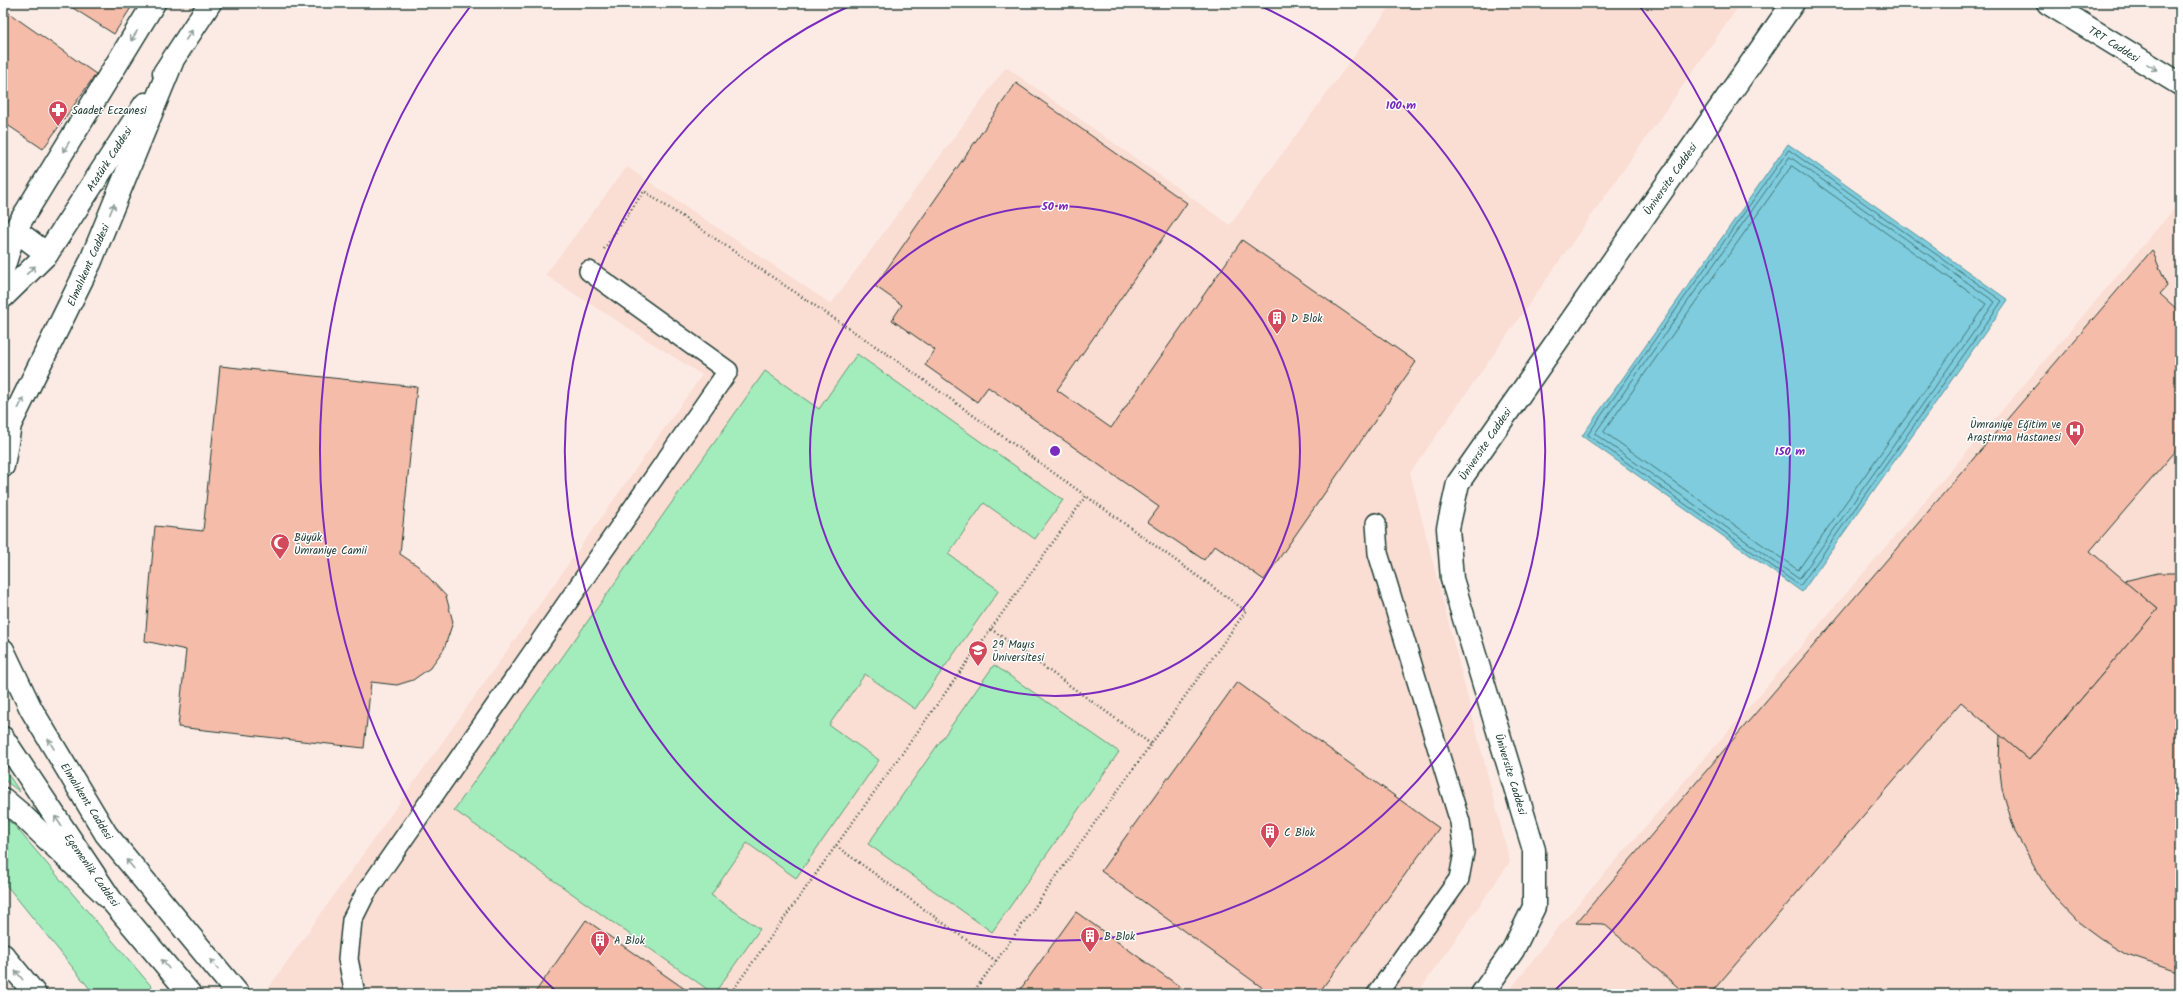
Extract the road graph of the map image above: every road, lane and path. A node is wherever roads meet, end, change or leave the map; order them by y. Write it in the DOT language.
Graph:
graph roads {
  1 [pos="154,3"];
  2 [pos="210,3"];
  3 [pos="1793,3"];
  4 [pos="2048,3"];
  5 [pos="172,62"];
  6 [pos="2180,84"];
  7 [pos="15,230"];
  8 [pos="47,254"];
  9 [pos="3,269"];
  10 [pos="590,271"];
  11 [pos="3,297"];
  12 [pos="3,466"];
  13 [pos="1086,496"];
  14 [pos="1376,523"];
  15 [pos="991,629"];
  16 [pos="3,650"];
  17 [pos="3,738"];
  18 [pos="1151,744"];
  19 [pos="3,799"];
  20 [pos="836,846"];
  21 [pos="111,900"];
  22 [pos="3,955"];
  23 [pos="996,961"];
  24 [pos="35,994"];
  25 [pos="190,994"];
  26 [pos="238,994"];
  27 [pos="355,994"];
  28 [pos="730,994"];
  29 [pos="972,994"];
  30 [pos="1378,994"];
  31 [pos="1482,994"];
  1 -- 7 [label="main road, one-way"];
  5 -- 2 [label="main road, Atatürk Caddesi, one-way"];
  3 -- 31 [label="main road, Üniversite Caddesi"];
  4 -- 6 [label="main road, TRT Caddesi, one-way"];
  5 -- 8 [label="main road, Atatürk Caddesi"];
  12 -- 5 [label="main road, Elmalıkent Caddesi, one-way"];
  7 -- 8 [label="main road"];
  7 -- 9 [label="main road"];
  11 -- 8 [label="main road, Atatürk Caddesi, one-way"];
  10 -- 13 [label="path"];
  10 -- 27 [label="lane"];
  13 -- 15 [label="path"];
  13 -- 18 [label="path"];
  14 -- 30 [label="lane"];
  15 -- 18 [label="path"];
  15 -- 20 [label="path"];
  26 -- 16 [label="main road, Elmalıkent Caddesi, one-way"];
  21 -- 17 [label="main road, Egemenlik Caddesi, one-way"];
  18 -- 23 [label="path"];
  19 -- 21 [label="main road"];
  20 -- 23 [label="path"];
  20 -- 28 [label="path"];
  25 -- 21 [label="main road, Egemenlik Caddesi, one-way"];
  24 -- 22 [label="main road, one-way"];
  23 -- 29 [label="path"];
}
